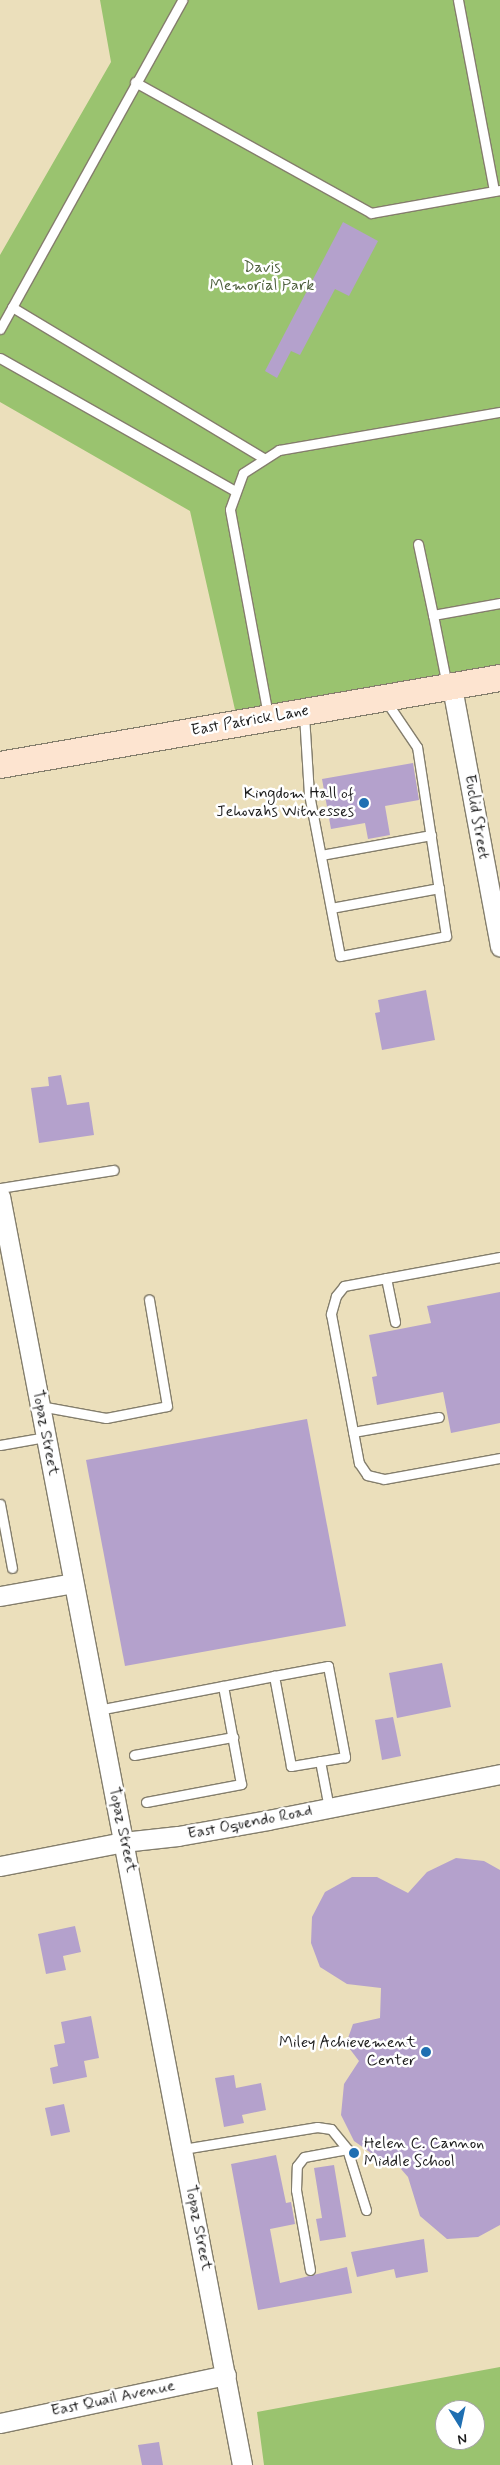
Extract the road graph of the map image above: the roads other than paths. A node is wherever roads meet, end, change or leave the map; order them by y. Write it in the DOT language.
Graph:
graph roads {
  1 [pos="182,0"];
  2 [pos="458,0"];
  3 [pos="135,82"];
  4 [pos="497,190"];
  5 [pos="12,307"];
  6 [pos="0,329"];
  7 [pos="0,358"];
  8 [pos="500,412"];
  9 [pos="263,458"];
  10 [pos="235,491"];
  11 [pos="418,544"];
  12 [pos="500,602"];
  13 [pos="433,615"];
  14 [pos="500,678"];
  15 [pos="450,688"];
  16 [pos="384,699"];
  17 [pos="304,712"];
  18 [pos="269,718"];
  19 [pos="0,765"];
  20 [pos="431,835"];
  21 [pos="321,855"];
  22 [pos="439,888"];
  23 [pos="331,908"];
  24 [pos="500,947"];
  25 [pos="114,1170"];
  26 [pos="0,1188"];
  27 [pos="0,1196"];
  28 [pos="500,1257"];
  29 [pos="386,1278"];
  30 [pos="149,1300"];
  31 [pos="395,1322"];
  32 [pos="40,1406"];
  33 [pos="439,1417"];
  34 [pos="353,1432"];
  35 [pos="46,1437"];
  36 [pos="0,1445"];
  37 [pos="500,1458"];
  38 [pos="0,1504"];
  39 [pos="12,1568"];
  40 [pos="74,1583"];
  41 [pos="0,1596"];
  42 [pos="274,1676"];
  43 [pos="223,1686"];
  44 [pos="98,1710"];
  45 [pos="233,1737"];
  46 [pos="134,1754"];
  47 [pos="320,1761"];
  48 [pos="500,1774"];
  49 [pos="146,1802"];
  50 [pos="329,1808"];
  51 [pos="122,1842"];
  52 [pos="0,1866"];
  53 [pos="183,2149"];
  54 [pos="347,2149"];
  55 [pos="366,2210"];
  56 [pos="310,2270"];
  57 [pos="226,2375"];
  58 [pos="0,2423"];
  59 [pos="242,2465"];
  1 -- 3 [label="lane"];
  2 -- 4 [label="lane"];
  3 -- 4 [label="lane"];
  3 -- 5 [label="lane"];
  5 -- 6 [label="lane"];
  5 -- 9 [label="lane"];
  7 -- 10 [label="lane"];
  8 -- 9 [label="lane"];
  9 -- 10 [label="lane"];
  10 -- 18 [label="lane"];
  11 -- 13 [label="lane"];
  12 -- 13 [label="lane"];
  13 -- 15 [label="lane"];
  14 -- 15 [label="main road, East Patrick Lane"];
  15 -- 16 [label="main road, East Patrick Lane"];
  15 -- 24 [label="street, Euclid Street"];
  16 -- 17 [label="main road, East Patrick Lane"];
  16 -- 20 [label="lane"];
  17 -- 18 [label="main road, East Patrick Lane"];
  17 -- 21 [label="lane"];
  18 -- 19 [label="main road, East Patrick Lane"];
  20 -- 21 [label="lane"];
  20 -- 22 [label="lane"];
  21 -- 23 [label="lane"];
  22 -- 23 [label="lane"];
  22 -- 23 [label="lane"];
  25 -- 26 [label="lane"];
  27 -- 32 [label="street, Topaz Street"];
  28 -- 29 [label="lane"];
  29 -- 31 [label="lane"];
  29 -- 34 [label="lane"];
  30 -- 32 [label="lane"];
  32 -- 35 [label="street, Topaz Street"];
  33 -- 34 [label="lane"];
  34 -- 37 [label="lane"];
  35 -- 36 [label="lane"];
  35 -- 40 [label="street, Topaz Street"];
  38 -- 39 [label="lane"];
  40 -- 41 [label="street"];
  40 -- 44 [label="street, Topaz Street"];
  42 -- 43 [label="lane"];
  42 -- 47 [label="lane"];
  42 -- 47 [label="lane"];
  43 -- 44 [label="lane"];
  43 -- 45 [label="lane"];
  44 -- 51 [label="street, Topaz Street"];
  45 -- 46 [label="lane"];
  45 -- 49 [label="lane"];
  47 -- 50 [label="lane"];
  48 -- 50 [label="street, East Oquendo Road"];
  50 -- 51 [label="street, East Oquendo Road"];
  51 -- 52 [label="street, East Oquendo Road"];
  51 -- 53 [label="street, Topaz Street"];
  53 -- 54 [label="lane"];
  53 -- 57 [label="street, Topaz Street"];
  54 -- 55 [label="lane"];
  54 -- 56 [label="lane"];
  57 -- 58 [label="street, East Quail Avenue"];
  57 -- 59 [label="street, Topaz Street"];
}
